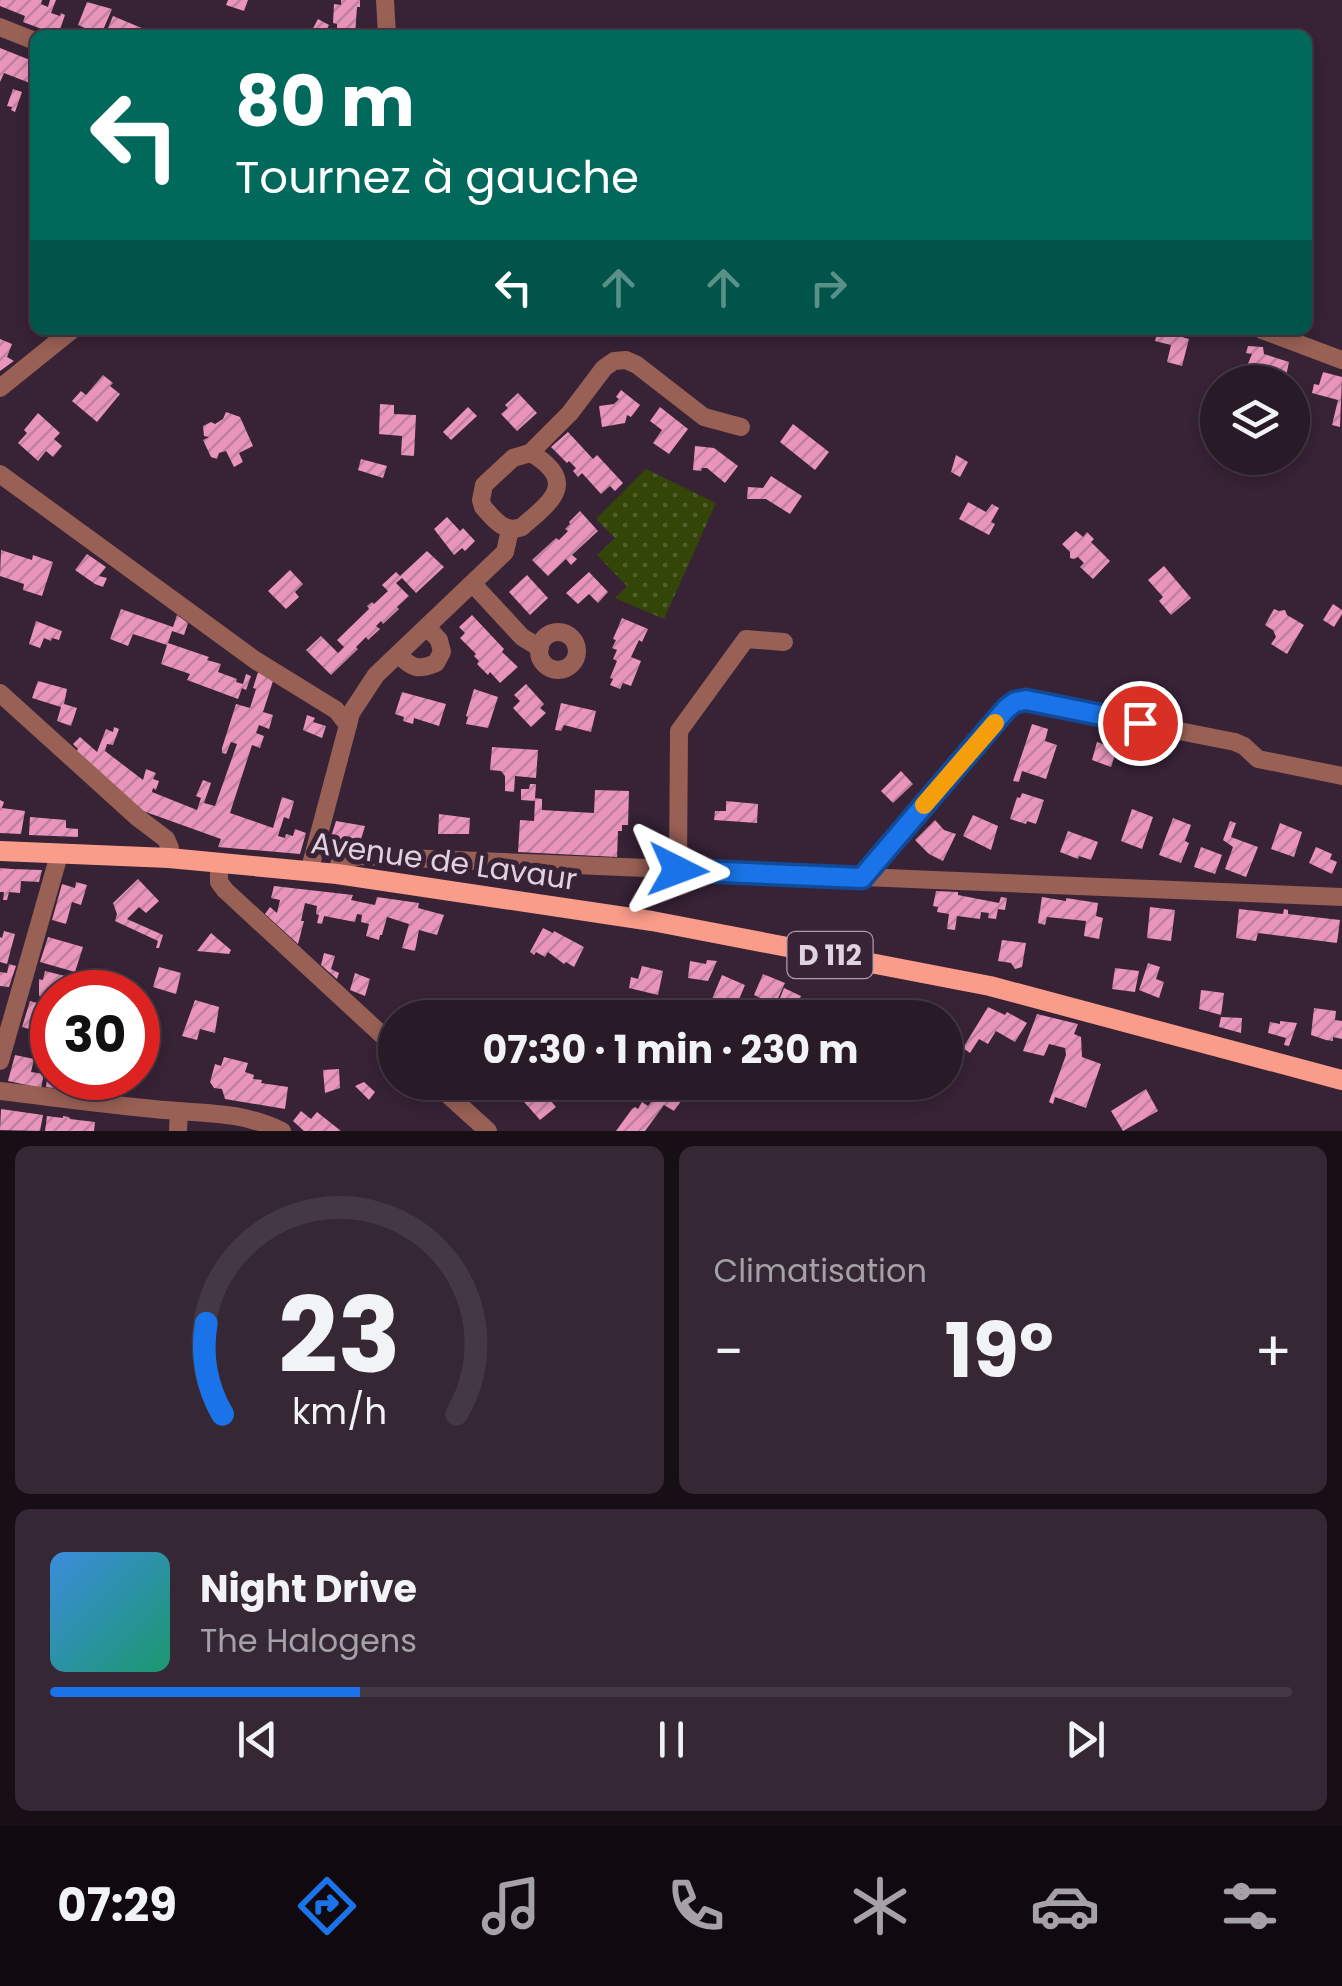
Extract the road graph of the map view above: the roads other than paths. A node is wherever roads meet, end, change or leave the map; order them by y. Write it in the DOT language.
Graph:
graph roads {
  1 [pos="385,0"];
  2 [pos="0,27"];
  3 [pos="386,30"];
  4 [pos="30,39"];
  5 [pos="66,335"];
  6 [pos="1275,335"];
  7 [pos="1342,360"];
  8 [pos="0,388"];
  9 [pos="741,427"];
  10 [pos="530,453"];
  11 [pos="0,474"];
  12 [pos="510,530"];
  13 [pos="473,584"];
  14 [pos="428,628"];
  15 [pos="784,642"];
  16 [pos="540,648"];
  17 [pos="398,654"];
  18 [pos="0,694"];
  19 [pos="348,725"];
  20 [pos="1342,776"];
  21 [pos="0,851"];
  22 [pos="57,854"];
  23 [pos="169,858"];
  24 [pos="219,862"];
  25 [pos="678,870"];
  26 [pos="309,872"];
  27 [pos="337,874"];
  28 [pos="862,878"];
  29 [pos="1342,897"];
  30 [pos="378,1031"];
  31 [pos="0,1061"];
  32 [pos="1342,1080"];
  33 [pos="0,1092"];
  34 [pos="454,1100"];
  35 [pos="179,1111"];
  36 [pos="178,1131"];
  37 [pos="282,1131"];
  38 [pos="488,1131"];
  1 -- 3 [label="street"];
  2 -- 4 [label="street"];
  5 -- 8 [label="street"];
  6 -- 7 [label="street"];
  9 -- 10 [label="street"];
  10 -- 12 [label="street"];
  10 -- 12 [label="street"];
  11 -- 19 [label="street"];
  12 -- 13 [label="street"];
  13 -- 14 [label="street"];
  13 -- 16 [label="street"];
  14 -- 17 [label="street"];
  14 -- 17 [label="street"];
  15 -- 25 [label="street"];
  17 -- 19 [label="street"];
  18 -- 23 [label="street"];
  19 -- 26 [label="street"];
  20 -- 28 [label="street"];
  21 -- 22 [label="main road, Avenue de Lavaur / D 112"];
  22 -- 23 [label="main road, Avenue de Lavaur / D 112"];
  22 -- 31 [label="street"];
  23 -- 24 [label="main road, Avenue de Lavaur / D 112"];
  24 -- 26 [label="main road, Avenue de Lavaur / D 112"];
  24 -- 30 [label="street"];
  25 -- 27 [label="street"];
  25 -- 28 [label="street"];
  26 -- 27 [label="main road, Avenue de Lavaur / D 112"];
  27 -- 32 [label="main road, Avenue de Lavaur / D 112"];
  28 -- 29 [label="street"];
  33 -- 35 [label="street"];
  34 -- 38 [label="street"];
  35 -- 36 [label="street"];
  35 -- 37 [label="street"];
}
